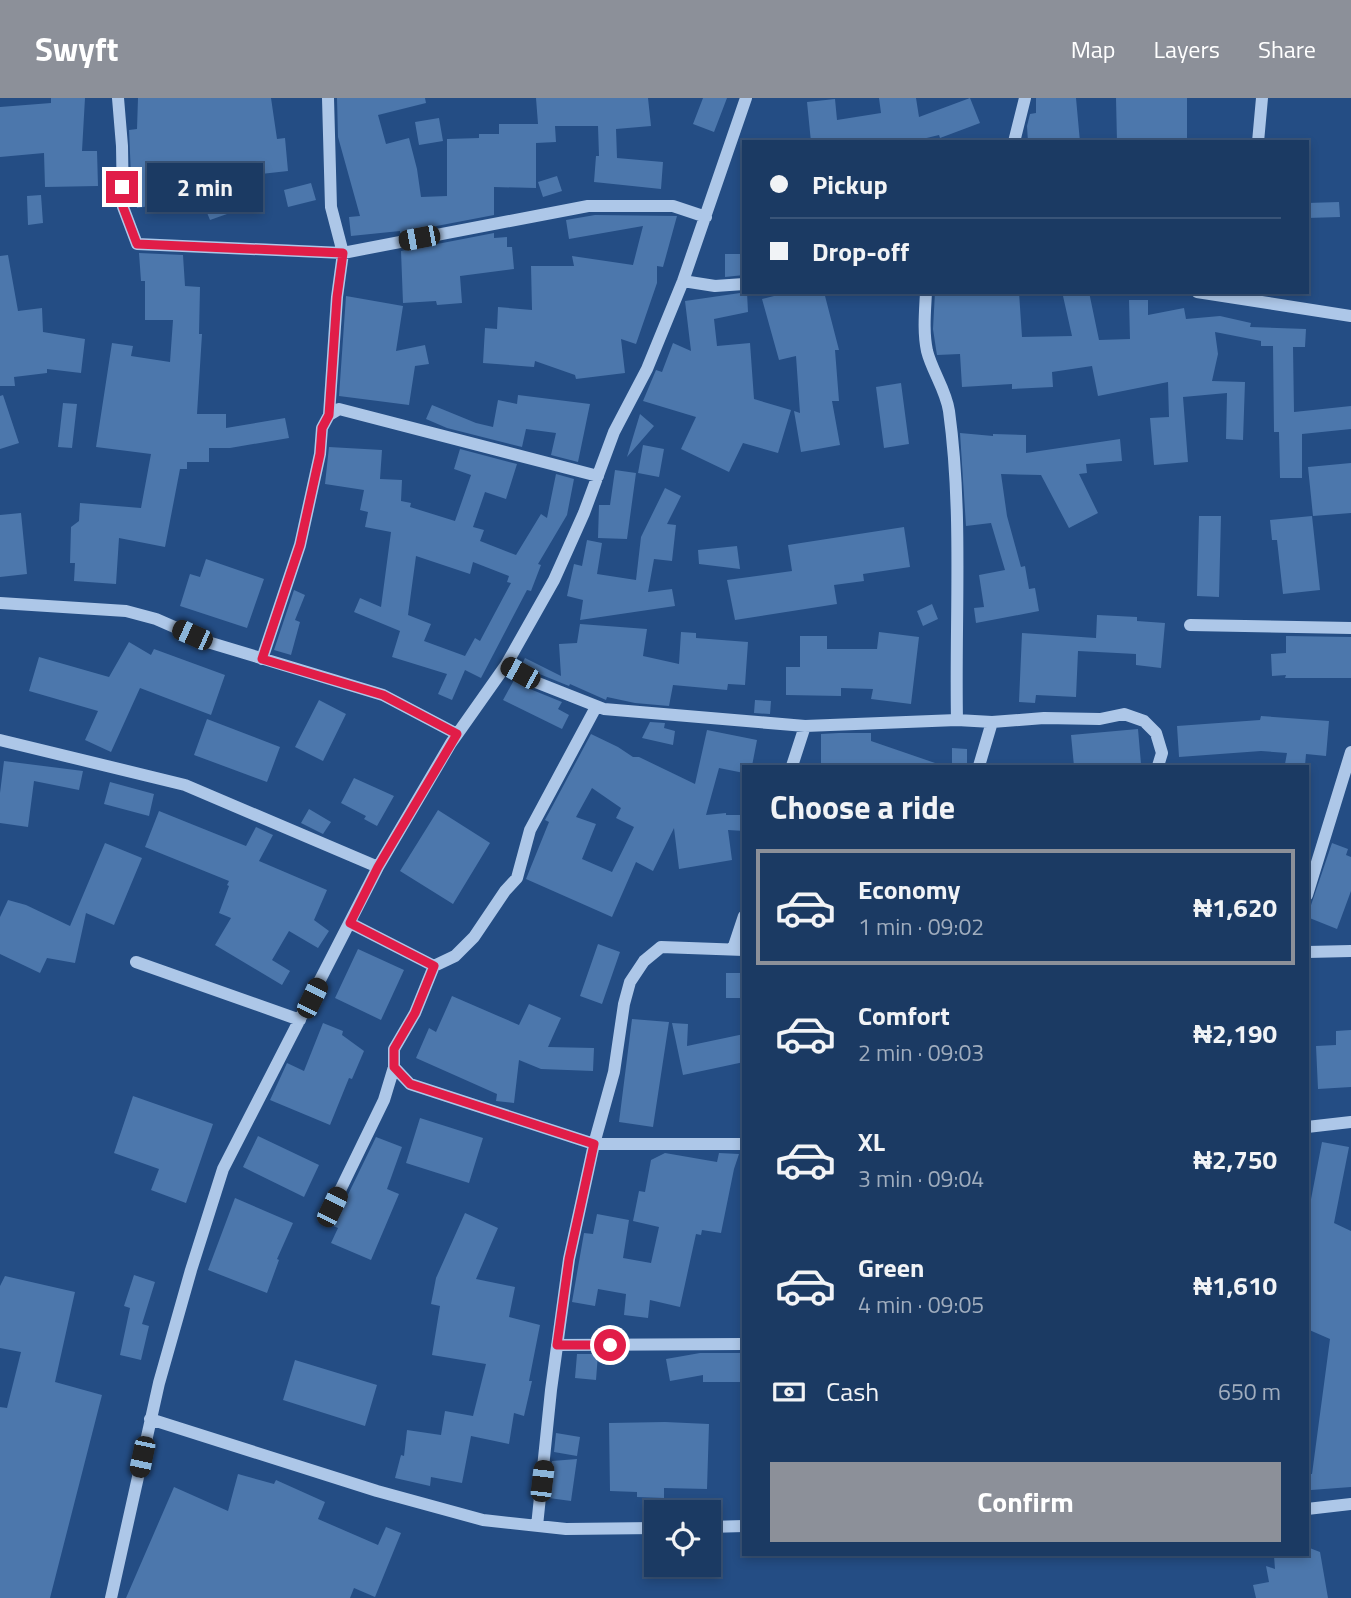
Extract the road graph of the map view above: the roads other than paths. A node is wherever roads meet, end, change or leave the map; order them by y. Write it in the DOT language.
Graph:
graph roads {
  1 [pos="118,98"];
  2 [pos="328,98"];
  3 [pos="746,98"];
  4 [pos="1025,98"];
  5 [pos="1262,98"];
  6 [pos="1014,140"];
  7 [pos="1258,140"];
  8 [pos="706,217"];
  9 [pos="343,253"];
  10 [pos="683,281"];
  11 [pos="742,284"];
  12 [pos="926,294"];
  13 [pos="1224,294"];
  14 [pos="1250,296"];
  15 [pos="1351,316"];
  16 [pos="329,415"];
  17 [pos="598,476"];
  18 [pos="0,603"];
  19 [pos="1191,625"];
  20 [pos="1351,628"];
  21 [pos="262,659"];
  22 [pos="506,665"];
  23 [pos="596,707"];
  24 [pos="957,720"];
  25 [pos="992,722"];
  26 [pos="805,726"];
  27 [pos="457,734"];
  28 [pos="0,740"];
  29 [pos="1351,752"];
  30 [pos="792,765"];
  31 [pos="979,765"];
  32 [pos="1158,765"];
  33 [pos="378,867"];
  34 [pos="1309,888"];
  35 [pos="350,923"];
  36 [pos="742,927"];
  37 [pos="738,949"];
  38 [pos="1351,951"];
  39 [pos="1309,952"];
  40 [pos="136,962"];
  41 [pos="434,966"];
  42 [pos="300,1020"];
  43 [pos="394,1067"];
  44 [pos="1351,1122"];
  45 [pos="1309,1127"];
  46 [pos="594,1144"];
  47 [pos="742,1144"];
  48 [pos="332,1207"];
  49 [pos="742,1344"];
  50 [pos="557,1345"];
  51 [pos="150,1419"];
  52 [pos="1351,1504"];
  53 [pos="1309,1509"];
  54 [pos="537,1526"];
  55 [pos="742,1526"];
  56 [pos="721,1527"];
  57 [pos="644,1528"];
  58 [pos="111,1598"];
  1 -- 9 [label="street"];
  2 -- 9 [label="street"];
  3 -- 8 [label="street"];
  4 -- 6 [label="street"];
  5 -- 7 [label="street"];
  8 -- 9 [label="street"];
  8 -- 10 [label="street"];
  9 -- 16 [label="street"];
  10 -- 11 [label="street"];
  10 -- 17 [label="street"];
  12 -- 24 [label="street"];
  13 -- 14 [label="street"];
  14 -- 15 [label="street"];
  16 -- 17 [label="street"];
  16 -- 21 [label="street"];
  17 -- 22 [label="street"];
  18 -- 21 [label="street"];
  19 -- 20 [label="street"];
  21 -- 27 [label="street"];
  22 -- 23 [label="street"];
  22 -- 27 [label="street"];
  23 -- 26 [label="street"];
  23 -- 41 [label="street"];
  24 -- 25 [label="street"];
  24 -- 26 [label="street"];
  25 -- 31 [label="street"];
  25 -- 32 [label="street"];
  26 -- 30 [label="street"];
  27 -- 33 [label="street"];
  28 -- 33 [label="street"];
  29 -- 34 [label="street"];
  33 -- 35 [label="street"];
  35 -- 41 [label="street"];
  35 -- 42 [label="street"];
  36 -- 37 [label="street"];
  37 -- 46 [label="street"];
  38 -- 39 [label="street"];
  40 -- 42 [label="street"];
  41 -- 43 [label="street"];
  42 -- 51 [label="street"];
  43 -- 46 [label="street"];
  43 -- 48 [label="street"];
  44 -- 45 [label="street"];
  46 -- 47 [label="street"];
  46 -- 50 [label="street"];
  49 -- 50 [label="street"];
  50 -- 54 [label="street"];
  51 -- 54 [label="street"];
  51 -- 58 [label="street"];
  52 -- 53 [label="street"];
  54 -- 57 [label="street"];
  55 -- 56 [label="street"];
}
